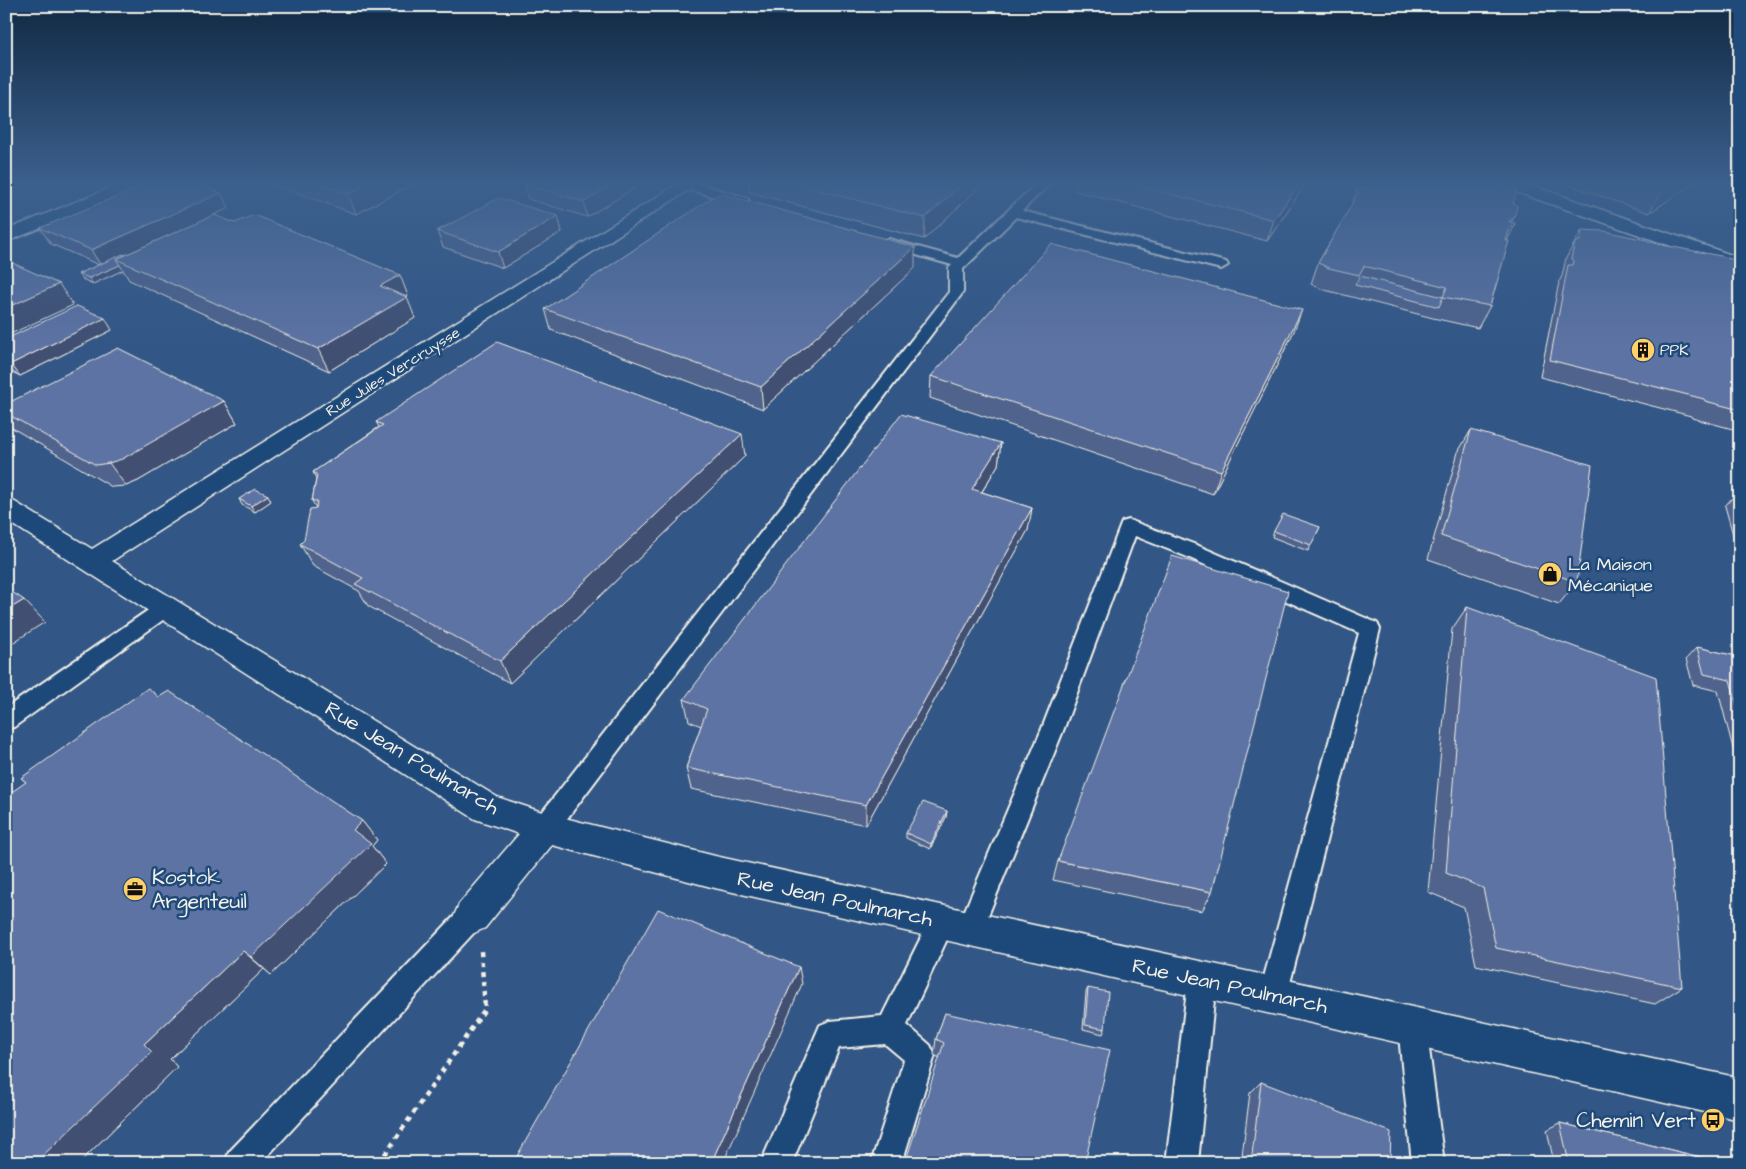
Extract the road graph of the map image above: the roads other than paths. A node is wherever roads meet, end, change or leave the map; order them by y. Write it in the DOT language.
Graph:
graph roads {
  1 [pos="607,237"];
  2 [pos="989,237"];
  3 [pos="1106,237"];
  4 [pos="1661,237"];
  5 [pos="876,239"];
  6 [pos="961,263"];
  7 [pos="1740,264"];
  8 [pos="1221,266"];
  9 [pos="6,508"];
  10 [pos="93,561"];
  11 [pos="167,607"];
  12 [pos="6,720"];
  13 [pos="544,828"];
  14 [pos="472,916"];
  15 [pos="956,926"];
  16 [pos="1205,981"];
  17 [pos="1274,996"];
  18 [pos="1412,1026"];
  19 [pos="890,1029"];
  20 [pos="1740,1099"];
  21 [pos="240,1163"];
  22 [pos="776,1163"];
  23 [pos="886,1163"];
  24 [pos="1182,1163"];
  25 [pos="1428,1163"];
  1 -- 10 [label="street, Rue Jules Vercruysse"];
  2 -- 6 [label="lane"];
  3 -- 8 [label="lane"];
  4 -- 7 [label="street"];
  5 -- 6 [label="lane"];
  6 -- 13 [label="lane"];
  9 -- 10 [label="street, Rue Jean Poulmarch"];
  10 -- 11 [label="street, Rue Jean Poulmarch"];
  11 -- 12 [label="lane"];
  11 -- 13 [label="street, Rue Jean Poulmarch"];
  13 -- 14 [label="street"];
  13 -- 15 [label="street, Rue Jean Poulmarch"];
  14 -- 21 [label="lane"];
  15 -- 16 [label="street, Rue Jean Poulmarch"];
  15 -- 17 [label="lane"];
  15 -- 19 [label="lane"];
  16 -- 17 [label="street, Rue Jean Poulmarch"];
  16 -- 24 [label="lane"];
  17 -- 18 [label="street, Rue Jean Poulmarch"];
  18 -- 20 [label="street, Rue Jean Poulmarch"];
  18 -- 25 [label="lane"];
  19 -- 22 [label="lane"];
  19 -- 23 [label="lane"];
}
